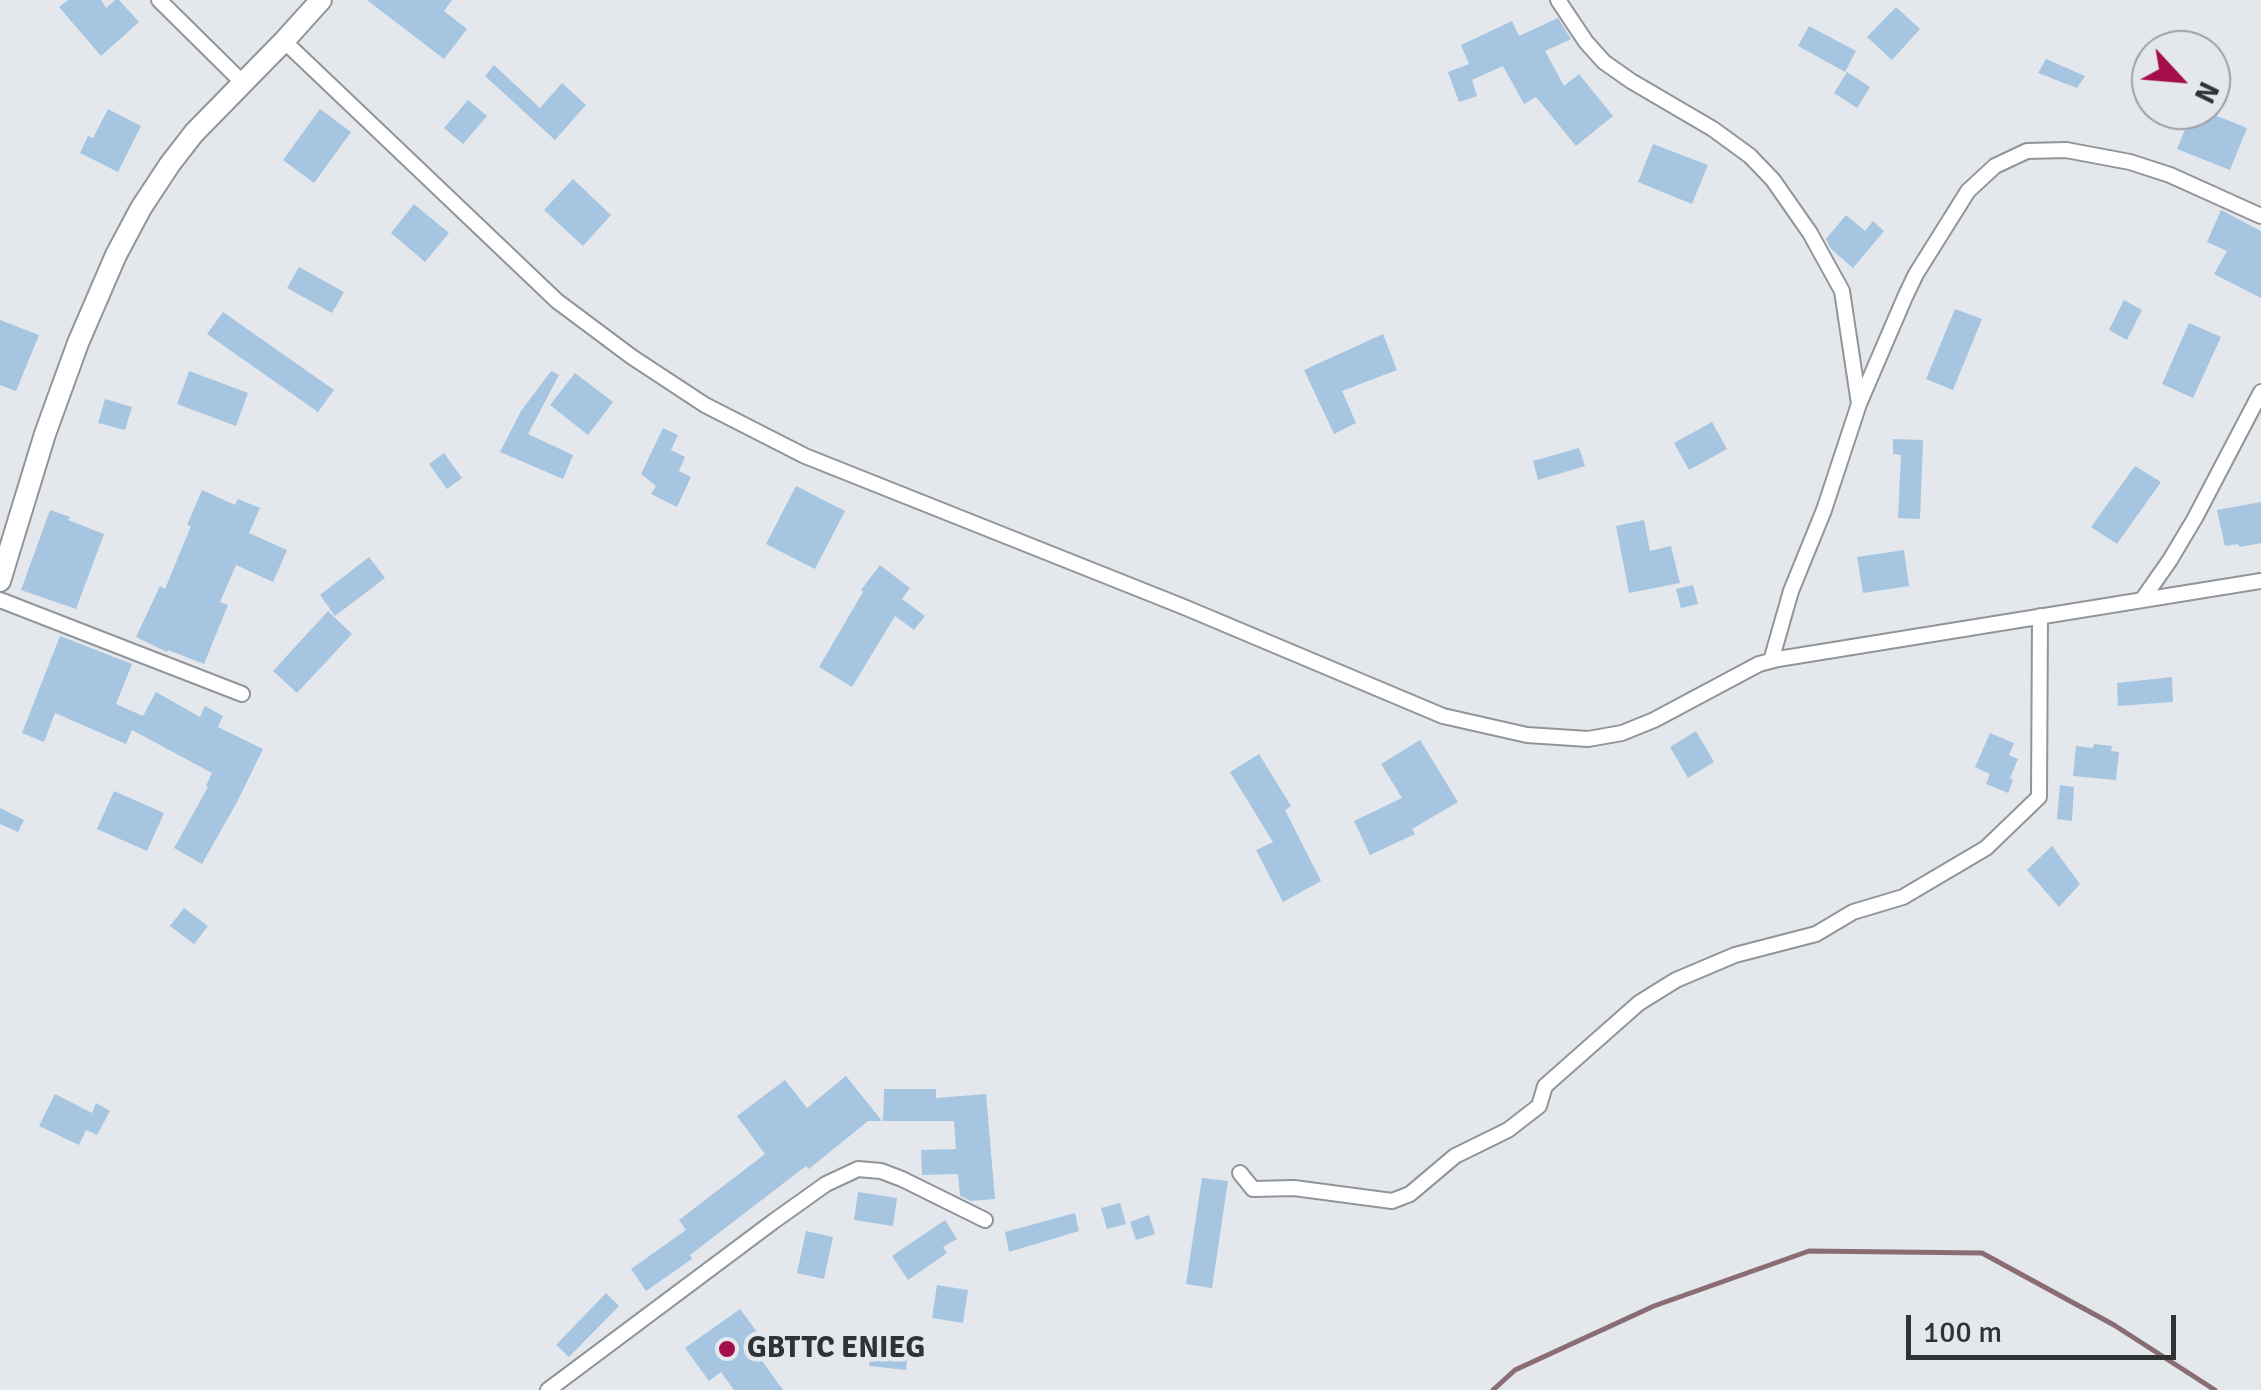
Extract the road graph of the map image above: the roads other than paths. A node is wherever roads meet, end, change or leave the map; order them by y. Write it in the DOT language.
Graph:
graph roads {
  1 [pos="159,0"];
  2 [pos="321,0"];
  3 [pos="1558,0"];
  4 [pos="284,41"];
  5 [pos="242,82"];
  6 [pos="2261,216"];
  7 [pos="2261,392"];
  8 [pos="1859,404"];
  9 [pos="0,581"];
  10 [pos="2261,582"];
  11 [pos="0,600"];
  12 [pos="2142,600"];
  13 [pos="2040,616"];
  14 [pos="1771,661"];
  15 [pos="242,694"];
  16 [pos="1240,1173"];
  17 [pos="985,1220"];
  18 [pos="548,1390"];
  1 -- 5 [label="street"];
  2 -- 4 [label="street"];
  3 -- 8 [label="street"];
  4 -- 5 [label="street"];
  4 -- 14 [label="street"];
  5 -- 9 [label="street"];
  6 -- 8 [label="street"];
  7 -- 12 [label="street"];
  8 -- 14 [label="street"];
  10 -- 12 [label="street"];
  11 -- 15 [label="street"];
  12 -- 13 [label="street"];
  13 -- 14 [label="street"];
  13 -- 16 [label="street"];
  17 -- 18 [label="street"];
}
